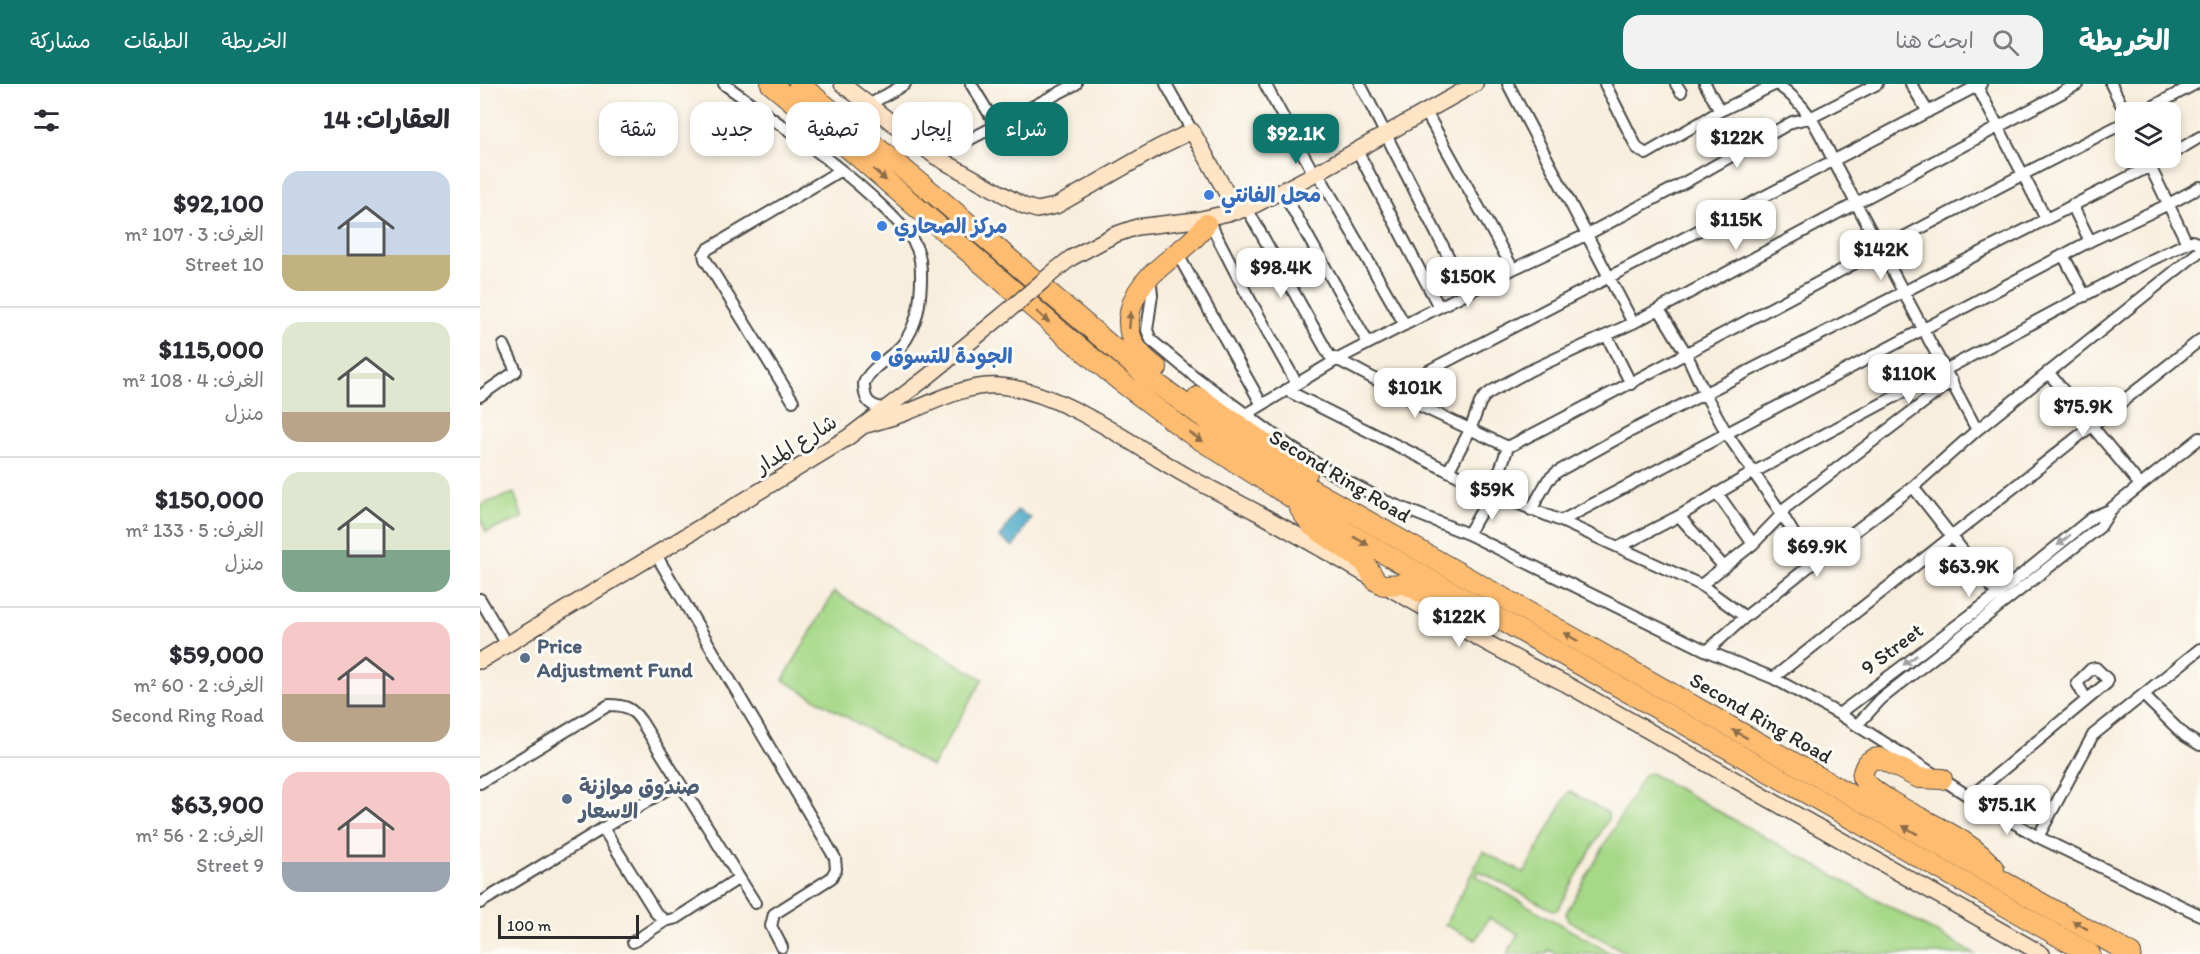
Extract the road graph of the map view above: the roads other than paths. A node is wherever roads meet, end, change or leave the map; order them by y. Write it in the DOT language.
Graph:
graph roads {
  1 [pos="724,84"];
  2 [pos="771,84"];
  3 [pos="799,84"];
  4 [pos="842,84"];
  5 [pos="905,84"];
  6 [pos="971,84"];
  7 [pos="1076,84"];
  8 [pos="1166,84"];
  9 [pos="1265,84"];
  10 [pos="1361,84"];
  11 [pos="1485,84"];
  12 [pos="1508,84"];
  13 [pos="1605,84"];
  14 [pos="1705,84"];
  15 [pos="1776,84"];
  16 [pos="1877,84"];
  17 [pos="1911,84"];
  18 [pos="2078,84"];
  19 [pos="2111,84"];
  20 [pos="2195,84"];
  21 [pos="1979,85"];
  22 [pos="1467,86"];
  23 [pos="863,102"];
  24 [pos="872,102"];
  25 [pos="1041,102"];
  26 [pos="2120,102"];
  27 [pos="2162,102"];
  28 [pos="985,107"];
  29 [pos="1720,111"];
  30 [pos="1928,112"];
  31 [pos="1427,114"];
  32 [pos="880,115"];
  33 [pos="1812,117"];
  34 [pos="1999,125"];
  35 [pos="2115,128"];
  36 [pos="985,131"];
  37 [pos="1192,131"];
  38 [pos="1387,134"];
  39 [pos="2200,137"];
  40 [pos="2181,148"];
  41 [pos="1358,152"];
  42 [pos="936,157"];
  43 [pos="1833,160"];
  44 [pos="2137,168"];
  45 [pos="2151,168"];
  46 [pos="841,170"];
  47 [pos="2024,173"];
  48 [pos="1316,175"];
  49 [pos="2200,187"];
  50 [pos="1284,194"];
  51 [pos="1857,202"];
  52 [pos="2169,204"];
  53 [pos="2072,205"];
  54 [pos="1243,212"];
  55 [pos="2046,219"];
  56 [pos="1208,223"];
  57 [pos="1114,235"];
  58 [pos="1586,235"];
  59 [pos="2090,241"];
  60 [pos="2187,243"];
  61 [pos="2200,244"];
  62 [pos="1881,249"];
  63 [pos="2200,251"];
  64 [pos="1177,253"];
  65 [pos="2063,255"];
  66 [pos="1513,269"];
  67 [pos="1150,275"];
  68 [pos="1608,278"];
  69 [pos="1904,292"];
  70 [pos="1467,293"];
  71 [pos="2085,296"];
  72 [pos="1439,307"];
  73 [pos="1659,309"];
  74 [pos="1633,323"];
  75 [pos="1405,325"];
  76 [pos="1924,329"];
  77 [pos="1607,336"];
  78 [pos="2200,340"];
  79 [pos="1368,344"];
  80 [pos="504,345"];
  81 [pos="1687,355"];
  82 [pos="1338,359"];
  83 [pos="1945,370"];
  84 [pos="2048,372"];
  85 [pos="1952,381"];
  86 [pos="1297,384"];
  87 [pos="1630,384"];
  88 [pos="1286,390"];
  89 [pos="1399,392"];
  90 [pos="1705,394"];
  91 [pos="480,396"];
  92 [pos="793,400"];
  93 [pos="1262,405"];
  94 [pos="886,409"];
  95 [pos="1247,414"];
  96 [pos="866,425"];
  97 [pos="2091,426"];
  98 [pos="1470,430"];
  99 [pos="1977,430"];
  100 [pos="1727,434"];
  101 [pos="2200,438"];
  102 [pos="1508,447"];
  103 [pos="1449,471"];
  104 [pos="1754,472"];
  105 [pos="2140,485"];
  106 [pos="1913,488"];
  107 [pos="1492,493"];
  108 [pos="1717,493"];
  109 [pos="1293,500"];
  110 [pos="1341,506"];
  111 [pos="1531,510"];
  112 [pos="1782,514"];
  113 [pos="1679,516"];
  114 [pos="1561,521"];
  115 [pos="1468,534"];
  116 [pos="1952,536"];
  117 [pos="1753,544"];
  118 [pos="1619,547"];
  119 [pos="655,554"];
  120 [pos="1812,564"];
  121 [pos="1724,567"];
  122 [pos="1379,583"];
  123 [pos="1701,585"];
  124 [pos="480,599"];
  125 [pos="2000,599"];
  126 [pos="1745,617"];
  127 [pos="1498,618"];
  128 [pos="507,645"];
  129 [pos="2200,649"];
  130 [pos="1707,651"];
  131 [pos="480,661"];
  132 [pos="1773,678"];
  133 [pos="2142,695"];
  134 [pos="2086,699"];
  135 [pos="1839,714"];
  136 [pos="1857,725"];
  137 [pos="2200,745"];
  138 [pos="1942,779"];
  139 [pos="679,782"];
  140 [pos="480,783"];
  141 [pos="1970,797"];
  142 [pos="603,828"];
  143 [pos="2038,837"];
  144 [pos="740,878"];
  145 [pos="2005,883"];
  146 [pos="480,903"];
  147 [pos="755,903"];
  148 [pos="2200,915"];
  149 [pos="665,921"];
  150 [pos="633,942"];
  151 [pos="782,947"];
  152 [pos="2042,954"];
  153 [pos="2090,954"];
  154 [pos="2131,954"];
  1 -- 46 [label="street"];
  2 -- 109 [label="highway, Second Ring Road, one-way"];
  3 -- 110 [label="highway, Second Ring Road"];
  4 -- 23 [label="street"];
  5 -- 24 [label="street"];
  6 -- 28 [label="street"];
  7 -- 25 [label="street"];
  8 -- 37 [label="street"];
  9 -- 48 [label="street"];
  10 -- 38 [label="street"];
  11 -- 31 [label="street"];
  12 -- 58 [label="street"];
  13 -- 29 [label="street"];
  14 -- 29 [label="street"];
  15 -- 29 [label="street"];
  15 -- 33 [label="street"];
  16 -- 33 [label="street"];
  17 -- 30 [label="street"];
  18 -- 34 [label="street"];
  19 -- 26 [label="street"];
  20 -- 27 [label="street"];
  21 -- 30 [label="street"];
  21 -- 34 [label="street"];
  22 -- 38 [label="street"];
  30 -- 43 [label="street"];
  31 -- 38 [label="street"];
  31 -- 66 [label="street"];
  32 -- 42 [label="street"];
  33 -- 43 [label="street"];
  33 -- 58 [label="street"];
  34 -- 47 [label="street"];
  34 -- 51 [label="street"];
  35 -- 47 [label="street"];
  36 -- 42 [label="street"];
  37 -- 42 [label="street"];
  37 -- 54 [label="street"];
  38 -- 41 [label="street"];
  38 -- 48 [label="street"];
  38 -- 70 [label="street"];
  39 -- 40 [label="street"];
  41 -- 48 [label="street"];
  41 -- 72 [label="street"];
  43 -- 51 [label="street"];
  43 -- 68 [label="street"];
  44 -- 53 [label="street"];
  45 -- 52 [label="street"];
  46 -- 92 [label="street"];
  46 -- 94 [label="street"];
  47 -- 55 [label="street"];
  47 -- 62 [label="street"];
  48 -- 50 [label="street"];
  48 -- 54 [label="street"];
  48 -- 75 [label="street"];
  49 -- 52 [label="street"];
  50 -- 54 [label="street"];
  50 -- 79 [label="street"];
  51 -- 62 [label="street"];
  51 -- 73 [label="street"];
  52 -- 59 [label="street"];
  52 -- 60 [label="street"];
  53 -- 55 [label="street"];
  53 -- 59 [label="street"];
  54 -- 56 [label="street"];
  54 -- 57 [label="street"];
  54 -- 82 [label="street"];
  55 -- 69 [label="street"];
  56 -- 57 [label="street"];
  56 -- 64 [label="highway"];
  56 -- 86 [label="street"];
  57 -- 94 [label="street, شارع المدار, bridge"];
  58 -- 66 [label="street"];
  58 -- 68 [label="street"];
  59 -- 65 [label="street"];
  60 -- 61 [label="street"];
  60 -- 71 [label="street"];
  62 -- 69 [label="street"];
  62 -- 81 [label="street"];
  63 -- 84 [label="street"];
  64 -- 67 [label="highway"];
  64 -- 93 [label="street"];
  65 -- 71 [label="street"];
  65 -- 76 [label="street"];
  66 -- 70 [label="street"];
  67 -- 95 [label="street"];
  110 -- 67 [label="highway, one-way"];
  68 -- 74 [label="street"];
  68 -- 89 [label="street"];
  69 -- 76 [label="street"];
  69 -- 90 [label="street"];
  70 -- 72 [label="street"];
  71 -- 83 [label="street"];
  72 -- 75 [label="street"];
  73 -- 74 [label="street"];
  73 -- 81 [label="street"];
  74 -- 77 [label="street"];
  75 -- 79 [label="street"];
  76 -- 83 [label="street"];
  76 -- 100 [label="street"];
  77 -- 87 [label="street"];
  77 -- 98 [label="street"];
  78 -- 97 [label="street"];
  79 -- 82 [label="street"];
  80 -- 91 [label="street"];
  81 -- 87 [label="street"];
  81 -- 90 [label="street"];
  82 -- 86 [label="street"];
  82 -- 89 [label="street"];
  83 -- 85 [label="street"];
  83 -- 104 [label="street"];
  84 -- 97 [label="street"];
  84 -- 99 [label="street"];
  85 -- 99 [label="street"];
  85 -- 112 [label="street"];
  86 -- 88 [label="street"];
  87 -- 102 [label="street"];
  88 -- 93 [label="street"];
  88 -- 103 [label="street"];
  89 -- 98 [label="street"];
  90 -- 100 [label="street"];
  90 -- 111 [label="street"];
  93 -- 95 [label="street"];
  94 -- 96 [label="street, شارع المدار"];
  95 -- 115 [label="street"];
  96 -- 119 [label="street, شارع المدار"];
  96 -- 122 [label="street"];
  97 -- 105 [label="street"];
  97 -- 116 [label="street"];
  98 -- 102 [label="street"];
  98 -- 103 [label="street"];
  99 -- 106 [label="street"];
  100 -- 104 [label="street"];
  100 -- 114 [label="street"];
  101 -- 105 [label="street, 9 Street"];
  102 -- 107 [label="street"];
  103 -- 107 [label="street"];
  104 -- 108 [label="street"];
  104 -- 112 [label="street"];
  105 -- 125 [label="street, 9 Street"];
  106 -- 116 [label="street"];
  106 -- 120 [label="street"];
  107 -- 111 [label="street"];
  107 -- 115 [label="street"];
  108 -- 113 [label="street"];
  108 -- 117 [label="street"];
  109 -- 122 [label="highway"];
  109 -- 127 [label="highway, Second Ring Road, one-way"];
  145 -- 110 [label="highway, Second Ring Road, one-way"];
  111 -- 114 [label="street"];
  112 -- 117 [label="street"];
  112 -- 120 [label="street"];
  113 -- 118 [label="street"];
  113 -- 121 [label="street"];
  114 -- 118 [label="street"];
  115 -- 130 [label="street"];
  116 -- 125 [label="street"];
  116 -- 132 [label="street"];
  117 -- 121 [label="street"];
  118 -- 123 [label="street"];
  119 -- 128 [label="street, شارع المدار"];
  119 -- 151 [label="street"];
  120 -- 126 [label="street"];
  121 -- 123 [label="street"];
  122 -- 127 [label="highway"];
  122 -- 152 [label="street"];
  123 -- 126 [label="street"];
  124 -- 128 [label="street"];
  125 -- 135 [label="street, 9 Street, one-way"];
  125 -- 136 [label="street, 9 Street"];
  126 -- 130 [label="street"];
  127 -- 153 [label="highway, Second Ring Road"];
  128 -- 131 [label="street, شارع المدار"];
  129 -- 133 [label="street"];
  130 -- 132 [label="street"];
  132 -- 135 [label="street"];
  133 -- 137 [label="street"];
  133 -- 143 [label="street"];
  134 -- 141 [label="street"];
  135 -- 136 [label="street"];
  136 -- 138 [label="street"];
  138 -- 141 [label="street"];
  138 -- 145 [label="highway"];
  139 -- 140 [label="street"];
  139 -- 142 [label="street"];
  139 -- 144 [label="street"];
  141 -- 143 [label="street"];
  142 -- 146 [label="street"];
  142 -- 149 [label="street"];
  143 -- 148 [label="street"];
  144 -- 147 [label="street"];
  144 -- 149 [label="street"];
  154 -- 145 [label="highway, Second Ring Road, one-way"];
  149 -- 150 [label="street"];
}
